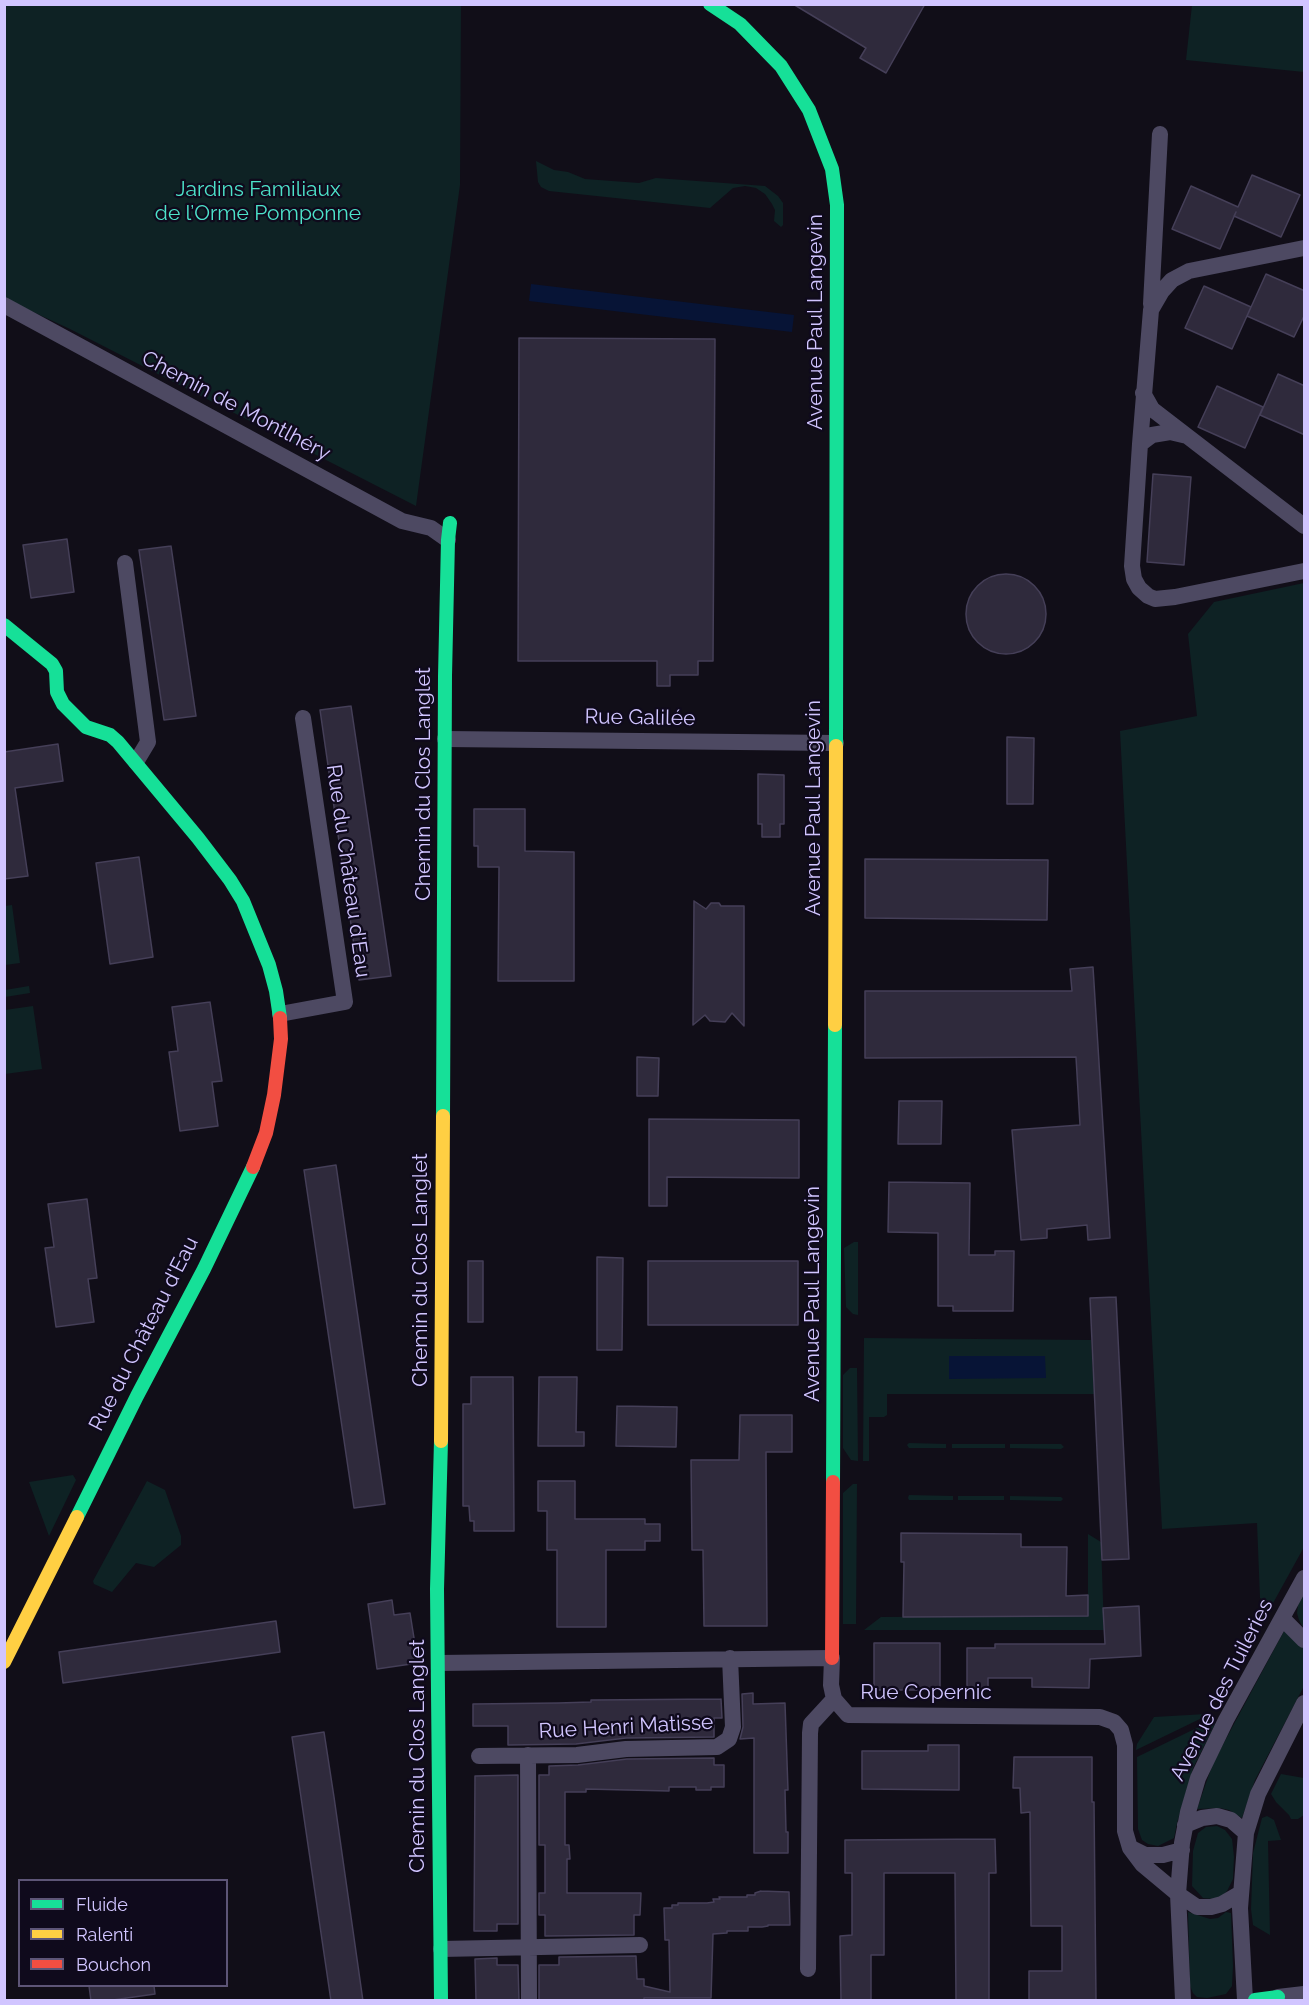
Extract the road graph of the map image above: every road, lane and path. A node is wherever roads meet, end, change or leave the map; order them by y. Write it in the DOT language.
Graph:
graph roads {
  1 [pos="710,4"];
  2 [pos="1160,134"];
  3 [pos="1305,248"];
  4 [pos="4,305"];
  5 [pos="1151,310"];
  6 [pos="1143,393"];
  7 [pos="1187,436"];
  8 [pos="1140,444"];
  9 [pos="1305,526"];
  10 [pos="449,531"];
  11 [pos="124,563"];
  12 [pos="1305,572"];
  13 [pos="4,625"];
  14 [pos="303,718"];
  15 [pos="445,739"];
  16 [pos="836,743"];
  17 [pos="136,762"];
  18 [pos="280,1014"];
  19 [pos="1305,1578"];
  20 [pos="1283,1619"];
  21 [pos="1305,1640"];
  22 [pos="9,1644"];
  23 [pos="730,1658"];
  24 [pos="832,1658"];
  25 [pos="4,1662"];
  26 [pos="438,1664"];
  27 [pos="834,1699"];
  28 [pos="1305,1703"];
  29 [pos="479,1755"];
  30 [pos="528,1755"];
  31 [pos="1185,1824"];
  32 [pos="1246,1833"];
  33 [pos="1130,1848"];
  34 [pos="1182,1850"];
  35 [pos="1241,1893"];
  36 [pos="1178,1894"];
  37 [pos="640,1946"];
  38 [pos="529,1947"];
  39 [pos="441,1949"];
  40 [pos="808,1969"];
  41 [pos="1305,1994"];
  42 [pos="1278,1997"];
  43 [pos="441,2001"];
  44 [pos="529,2001"];
  45 [pos="1183,2001"];
  46 [pos="1245,2001"];
  47 [pos="1255,2001"];
  1 -- 16 [label="street, Avenue Paul Langevin"];
  2 -- 5 [label="street"];
  3 -- 5 [label="street"];
  4 -- 10 [label="street, Chemin de Montlhéry"];
  5 -- 6 [label="street"];
  6 -- 7 [label="street"];
  6 -- 8 [label="street"];
  7 -- 8 [label="street"];
  7 -- 9 [label="street"];
  8 -- 12 [label="street"];
  10 -- 15 [label="street, Chemin du Clos Langlet"];
  11 -- 17 [label="street"];
  13 -- 17 [label="street, Rue du Château d'Eau"];
  14 -- 18 [label="street, Rue du Château d'Eau"];
  15 -- 16 [label="street, Rue Galilée"];
  15 -- 26 [label="street, Chemin du Clos Langlet"];
  16 -- 24 [label="street, Avenue Paul Langevin"];
  17 -- 18 [label="street, Rue du Château d'Eau"];
  18 -- 22 [label="street, Rue du Château d'Eau"];
  19 -- 20 [label="street, Avenue des Tuileries"];
  20 -- 21 [label="street"];
  20 -- 31 [label="street, Avenue des Tuileries"];
  22 -- 25 [label="street, Rue du Château d'Eau"];
  23 -- 24 [label="street"];
  23 -- 26 [label="street"];
  23 -- 30 [label="street, Rue Henri Matisse"];
  24 -- 27 [label="street, Rue Copernic"];
  26 -- 39 [label="street, Chemin du Clos Langlet"];
  27 -- 33 [label="street, Rue Copernic"];
  27 -- 40 [label="street"];
  28 -- 32 [label="street"];
  29 -- 30 [label="street, Rue Henri Matisse"];
  30 -- 38 [label="street"];
  31 -- 32 [label="street"];
  31 -- 34 [label="street, Avenue des Tuileries"];
  32 -- 35 [label="street"];
  33 -- 34 [label="street"];
  33 -- 36 [label="street"];
  34 -- 36 [label="street, Avenue des Tuileries"];
  35 -- 36 [label="street"];
  35 -- 46 [label="street"];
  36 -- 45 [label="street, Avenue des Tuileries"];
  37 -- 38 [label="street"];
  38 -- 39 [label="street"];
  38 -- 44 [label="street"];
  39 -- 43 [label="street, Chemin du Clos Langlet"];
  41 -- 42 [label="street"];
  42 -- 47 [label="street"];
}
